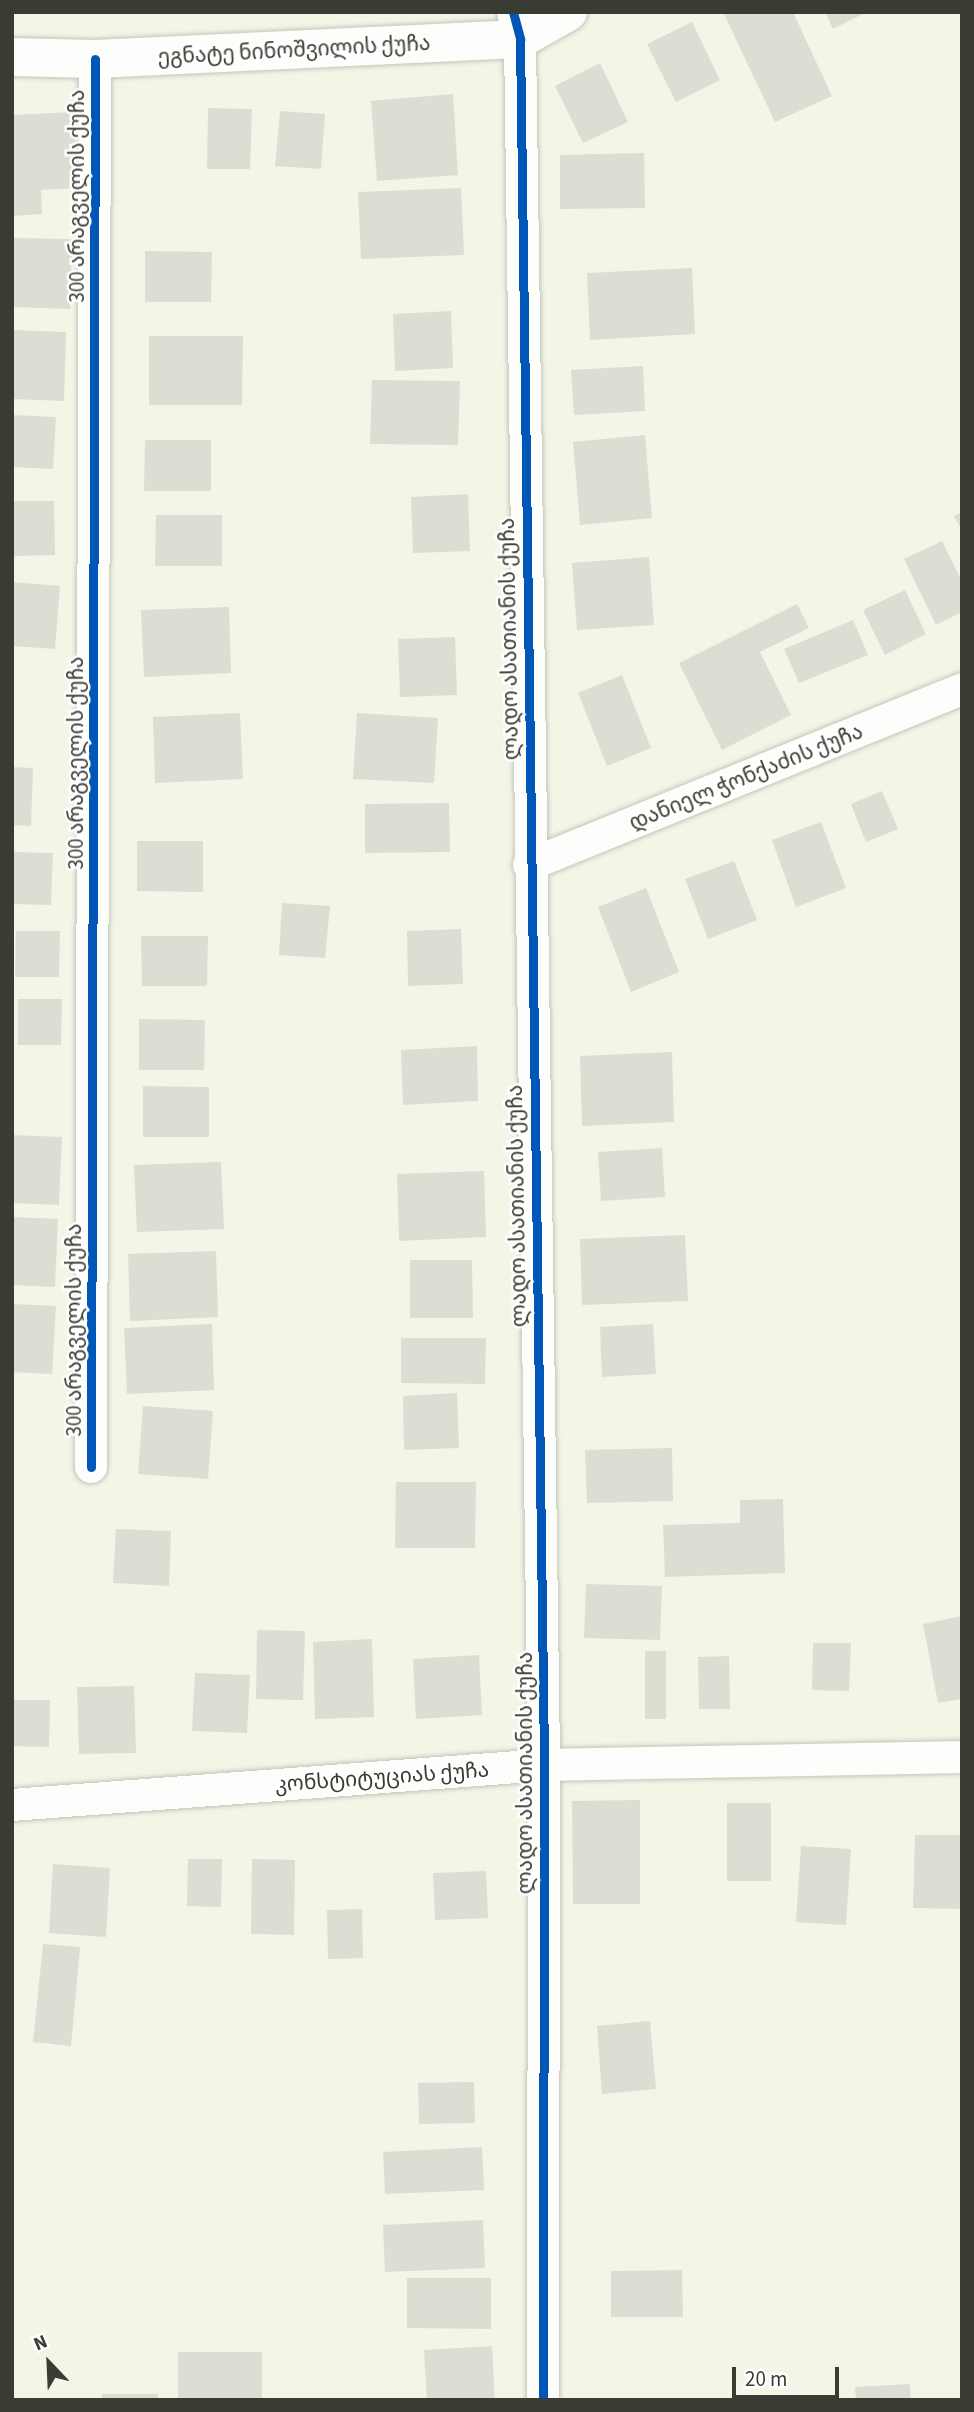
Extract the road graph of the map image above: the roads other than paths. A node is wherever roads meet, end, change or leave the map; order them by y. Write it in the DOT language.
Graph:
graph roads {
  1 [pos="568,12"];
  2 [pos="516,26"];
  3 [pos="12,57"];
  4 [pos="95,59"];
  5 [pos="962,690"];
  6 [pos="529,865"];
  7 [pos="91,1467"];
  8 [pos="962,1757"];
  9 [pos="544,1765"];
  10 [pos="12,1805"];
  11 [pos="543,2400"];
  1 -- 2 [label="street, ეგნატე ნინოშვილის ქუჩა"];
  2 -- 4 [label="street, ეგნატე ნინოშვილის ქუჩა"];
  2 -- 6 [label="street, ლადო ასათიანის ქუჩა"];
  3 -- 4 [label="street, ეგნატე ნინოშვილის ქუჩა"];
  4 -- 7 [label="street, 300 არაგველის ქუჩა"];
  5 -- 6 [label="street, დანიელ ჭონქაძის ქუჩა"];
  6 -- 9 [label="street, ლადო ასათიანის ქუჩა"];
  8 -- 9 [label="street, კონსტიტუციას ქუჩა"];
  9 -- 10 [label="street, კონსტიტუციას ქუჩა"];
  9 -- 11 [label="street, ლადო ასათიანის ქუჩა"];
}
